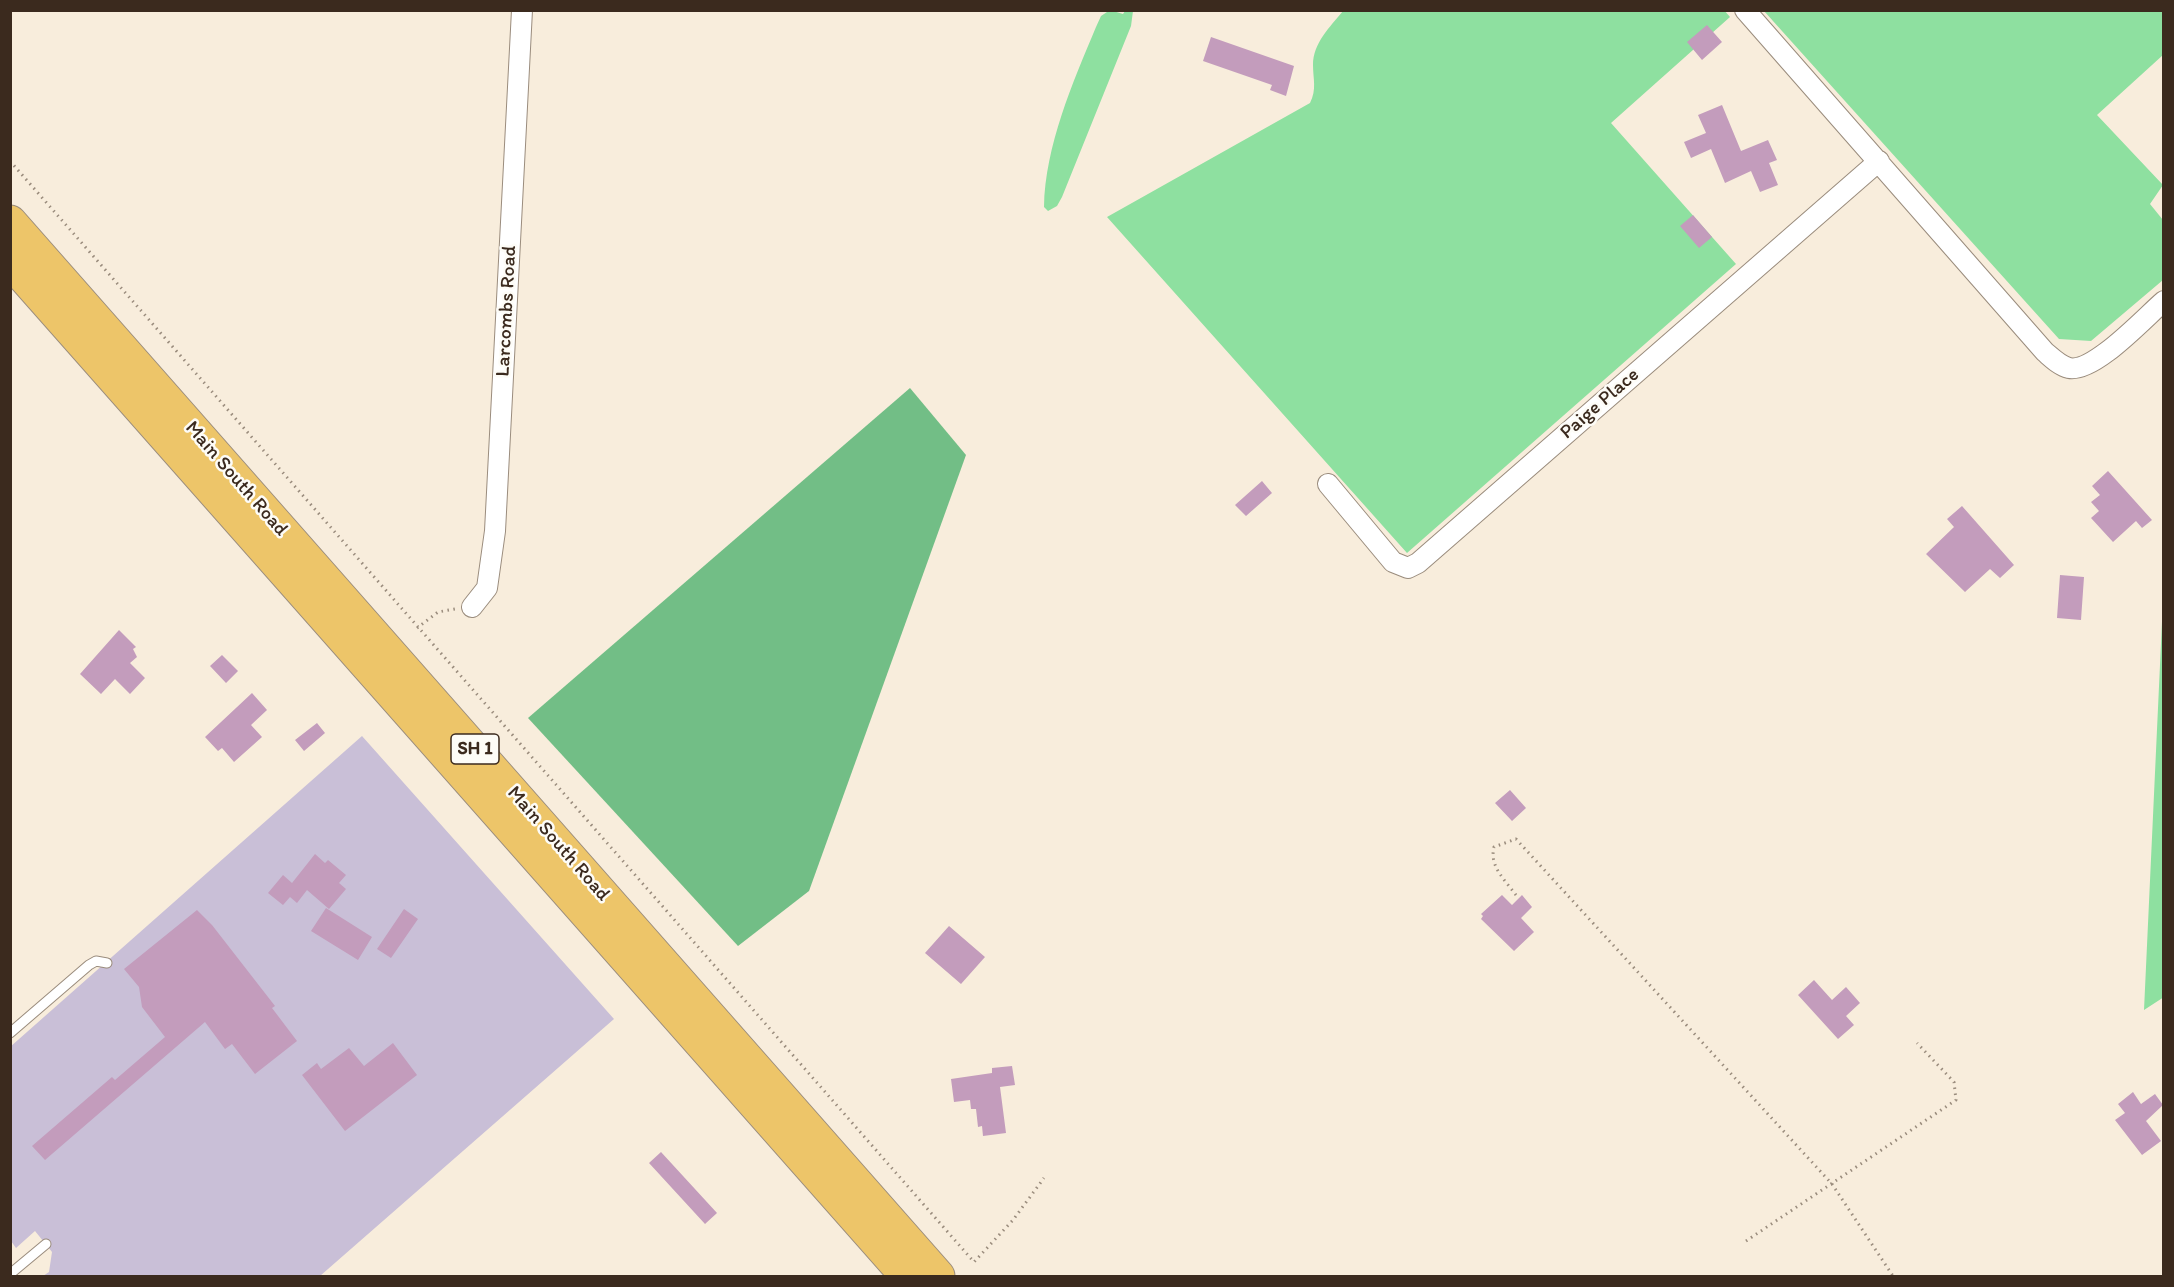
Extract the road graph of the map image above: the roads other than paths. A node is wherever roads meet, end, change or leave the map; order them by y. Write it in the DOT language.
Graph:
graph roads {
  1 [pos="522,10"];
  2 [pos="1745,10"];
  3 [pos="1879,160"];
  4 [pos="10,222"];
  5 [pos="10,261"];
  6 [pos="2163,301"];
  7 [pos="1328,484"];
  8 [pos="472,606"];
  9 [pos="107,963"];
  10 [pos="10,1033"];
  11 [pos="45,1244"];
  12 [pos="10,1274"];
  13 [pos="907,1276"];
  14 [pos="938,1276"];
  1 -- 8 [label="street, Larcombs Road"];
  2 -- 3 [label="street"];
  3 -- 6 [label="street"];
  3 -- 7 [label="street, Paige Place"];
  4 -- 14 [label="highway, Main South Road / SH 1"];
  5 -- 13 [label="highway, Main South Road / SH 1"];
  9 -- 10 [label="lane"];
  11 -- 12 [label="lane"];
}
